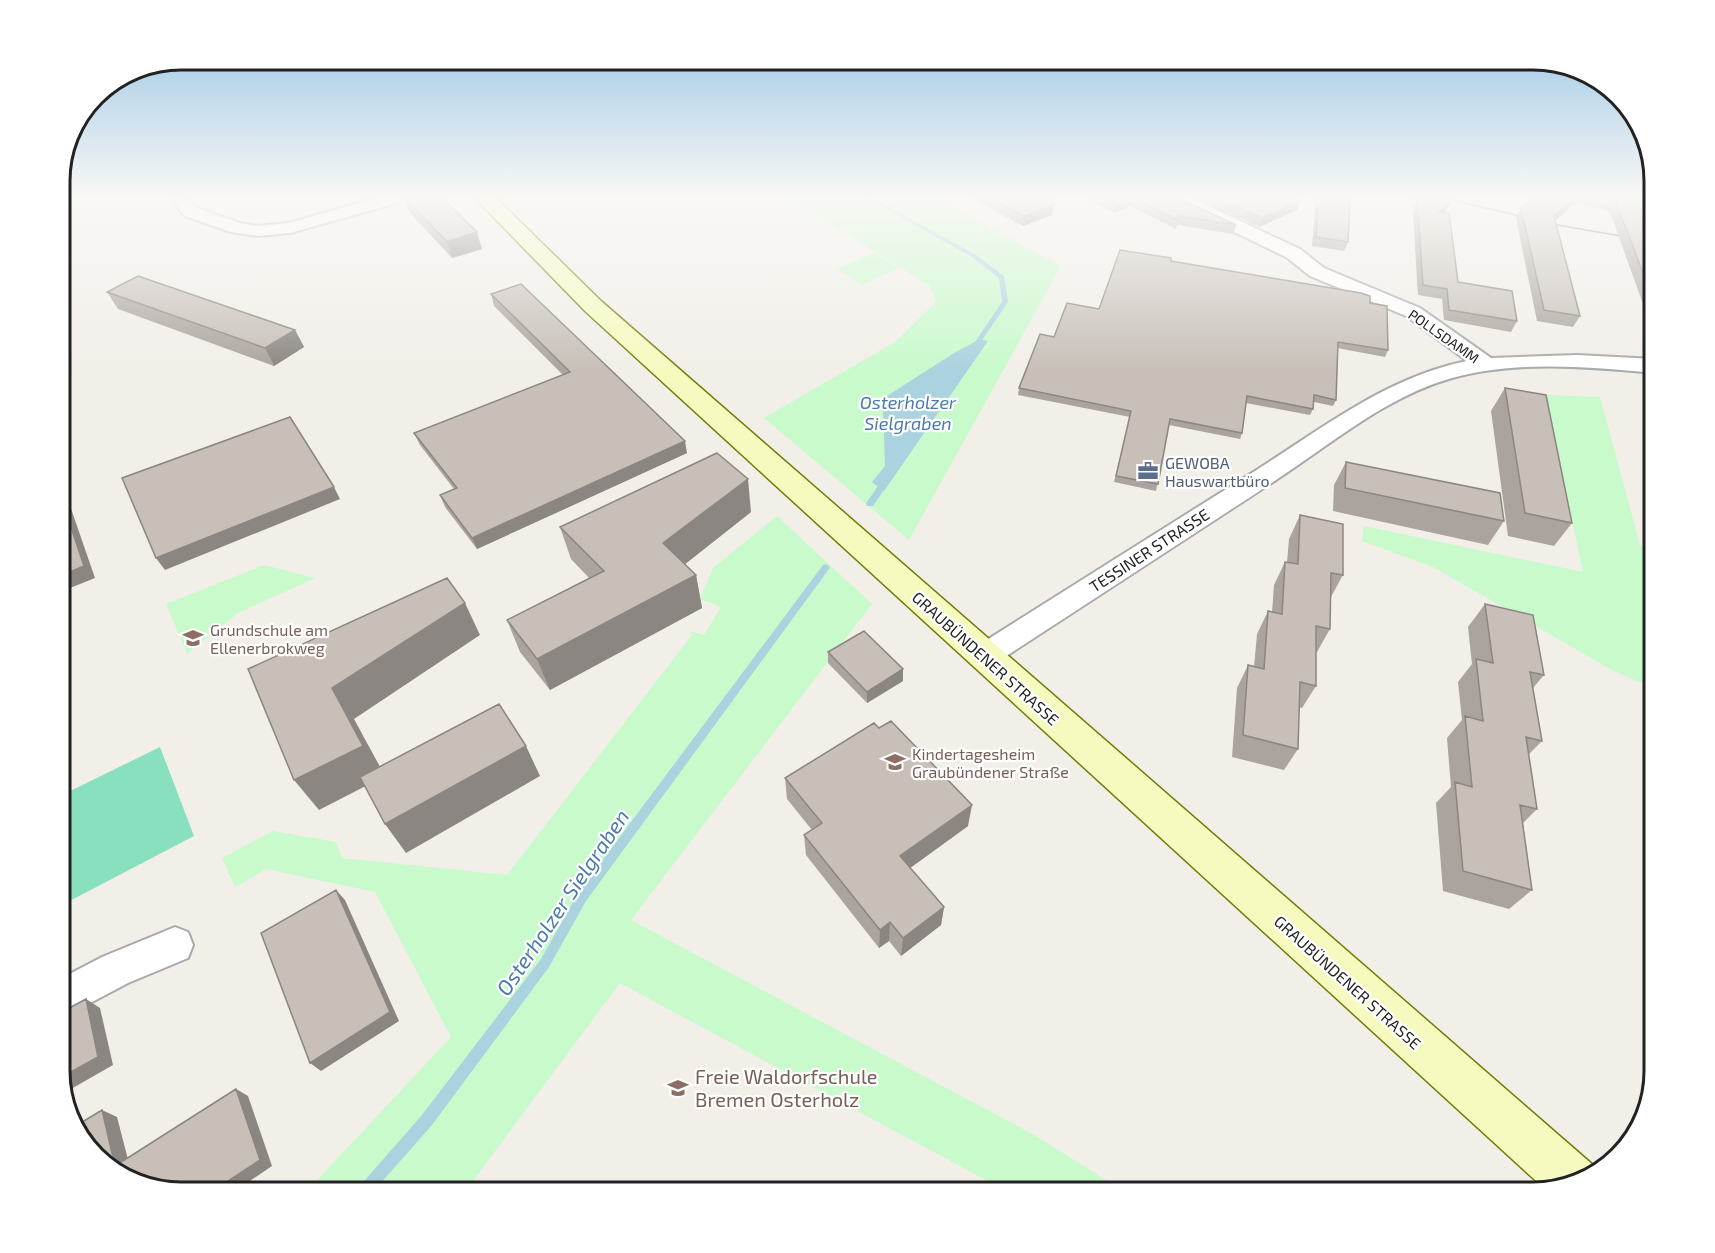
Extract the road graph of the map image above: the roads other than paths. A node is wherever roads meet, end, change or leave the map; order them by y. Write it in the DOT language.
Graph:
graph roads {
  1 [pos="542,255"];
  2 [pos="1296,255"];
  3 [pos="1486,365"];
  4 [pos="1644,365"];
  5 [pos="984,657"];
  6 [pos="175,945"];
  7 [pos="71,994"];
  8 [pos="1568,1177"];
  1 -- 5 [label="street, GRAUBÜNDENER STRASSE"];
  2 -- 3 [label="street, POLLSDAMM"];
  3 -- 4 [label="street, TESSINER STRASSE"];
  3 -- 5 [label="street, TESSINER STRASSE"];
  5 -- 8 [label="street, GRAUBÜNDENER STRASSE"];
  6 -- 7 [label="street"];
}
